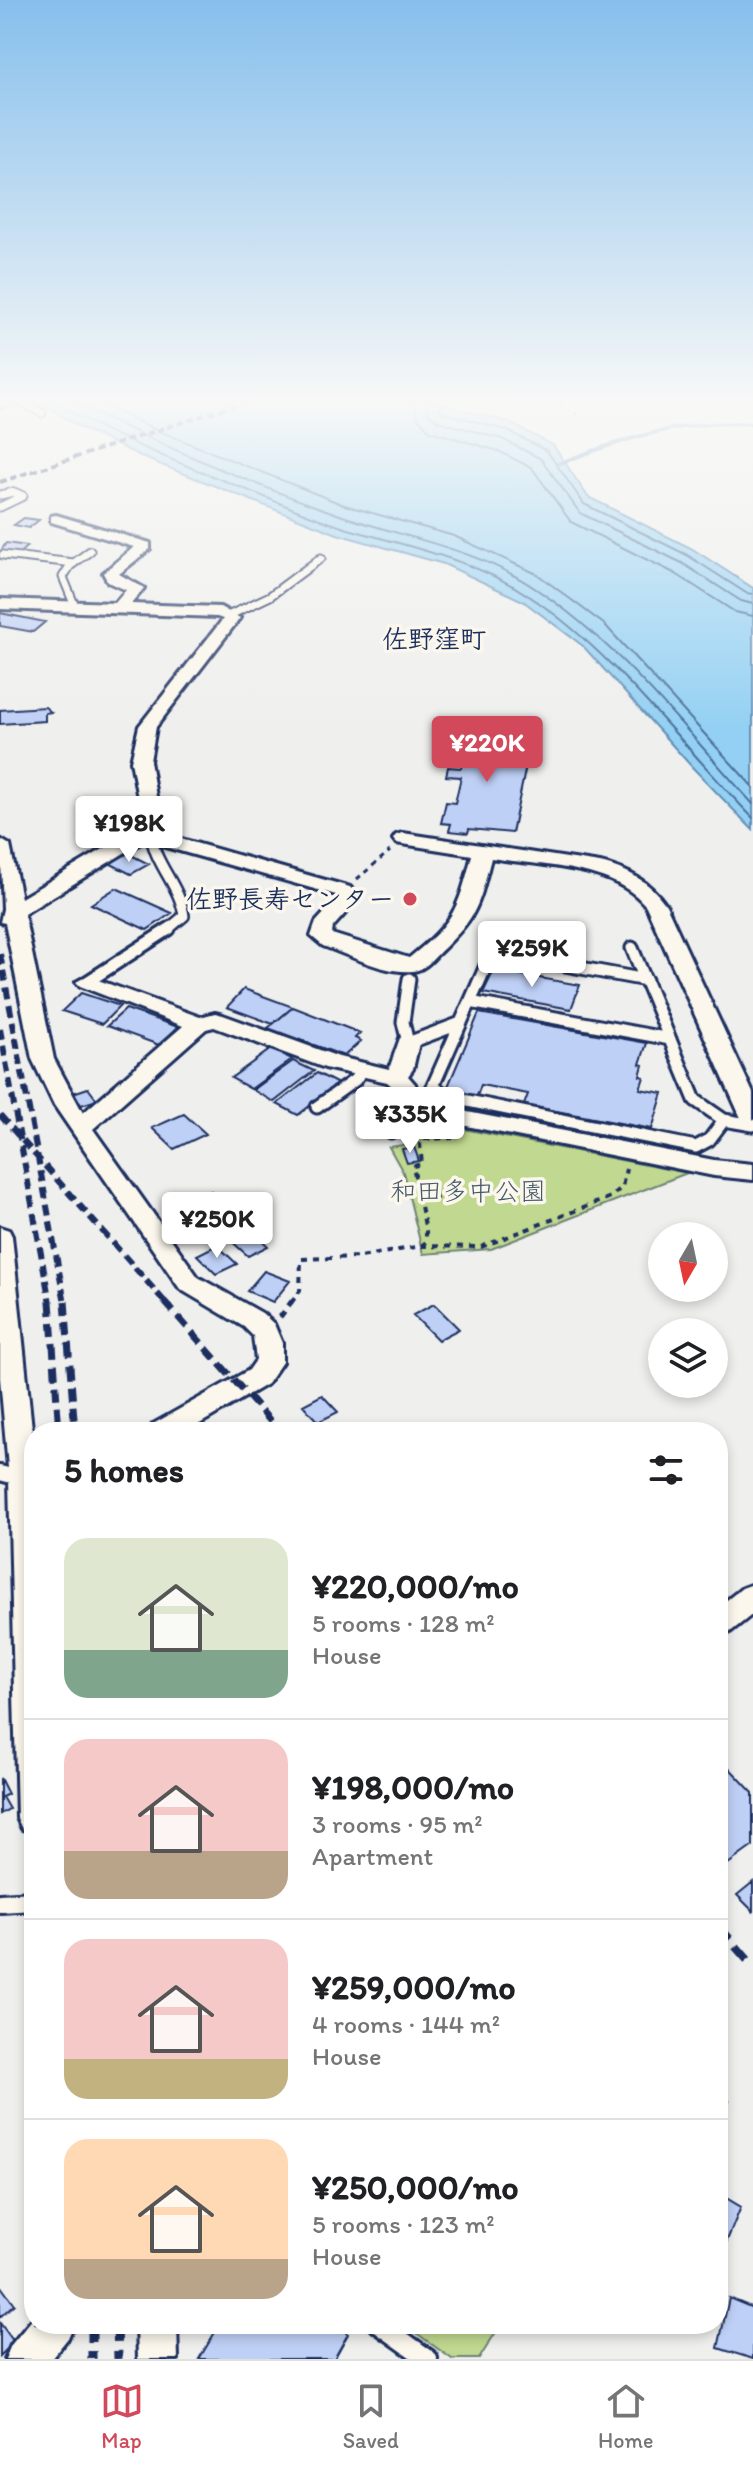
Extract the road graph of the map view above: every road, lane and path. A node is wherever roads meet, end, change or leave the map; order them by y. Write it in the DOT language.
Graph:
graph roads {
  1 [pos="56,519"];
  2 [pos="90,551"];
  3 [pos="3,555"];
  4 [pos="321,558"];
  5 [pos="74,563"];
  6 [pos="0,604"];
  7 [pos="74,604"];
  8 [pos="120,607"];
  9 [pos="230,615"];
  10 [pos="146,835"];
  11 [pos="403,839"];
  12 [pos="0,845"];
  13 [pos="483,851"];
  14 [pos="343,891"];
  15 [pos="8,915"];
  16 [pos="632,948"];
  17 [pos="409,979"];
  18 [pos="646,980"];
  19 [pos="87,982"];
  20 [pos="470,1002"];
  21 [pos="461,1023"];
  22 [pos="198,1024"];
  23 [pos="670,1039"];
  24 [pos="408,1043"];
  25 [pos="362,1070"];
  26 [pos="394,1077"];
  27 [pos="409,1105"];
  28 [pos="317,1107"];
  29 [pos="753,1118"];
  30 [pos="724,1120"];
  31 [pos="753,1125"];
  32 [pos="80,1128"];
  33 [pos="391,1132"];
  34 [pos="466,1140"];
  35 [pos="627,1162"];
  36 [pos="753,1172"];
  37 [pos="0,1236"];
  38 [pos="421,1246"];
  39 [pos="287,1306"];
  40 [pos="5,1318"];
  41 [pos="180,1422"];
  42 [pos="19,1476"];
  43 [pos="24,1590"];
  44 [pos="753,1597"];
  45 [pos="728,1616"];
  46 [pos="24,1902"];
  47 [pos="0,1903"];
  48 [pos="157,2334"];
  49 [pos="393,2334"];
  50 [pos="158,2359"];
  51 [pos="428,2359"];
  1 -- 8 [label="street"];
  2 -- 5 [label="lane"];
  3 -- 5 [label="lane"];
  4 -- 9 [label="lane"];
  5 -- 7 [label="lane"];
  6 -- 7 [label="street"];
  7 -- 8 [label="street"];
  8 -- 9 [label="street"];
  9 -- 10 [label="street"];
  10 -- 14 [label="street"];
  10 -- 15 [label="street"];
  10 -- 19 [label="lane"];
  11 -- 13 [label="street"];
  11 -- 14 [label="path"];
  12 -- 15 [label="street"];
  13 -- 14 [label="street"];
  13 -- 29 [label="street"];
  15 -- 32 [label="street"];
  16 -- 18 [label="lane"];
  17 -- 24 [label="lane"];
  18 -- 20 [label="lane"];
  18 -- 23 [label="lane"];
  19 -- 22 [label="street"];
  20 -- 21 [label="lane"];
  20 -- 23 [label="lane"];
  21 -- 24 [label="lane"];
  21 -- 30 [label="lane"];
  22 -- 25 [label="street"];
  22 -- 32 [label="street"];
  23 -- 30 [label="lane"];
  24 -- 26 [label="street"];
  25 -- 26 [label="street"];
  25 -- 28 [label="lane"];
  26 -- 27 [label="street"];
  27 -- 33 [label="lane"];
  27 -- 36 [label="street"];
  30 -- 31 [label="lane"];
  32 -- 41 [label="street"];
  34 -- 38 [label="path"];
  35 -- 38 [label="path"];
  37 -- 40 [label="street"];
  38 -- 39 [label="path"];
  40 -- 42 [label="street"];
  42 -- 43 [label="street"];
  44 -- 45 [label="street"];
  46 -- 47 [label="lane"];
  48 -- 50 [label="street"];
  49 -- 51 [label="lane"];
}
